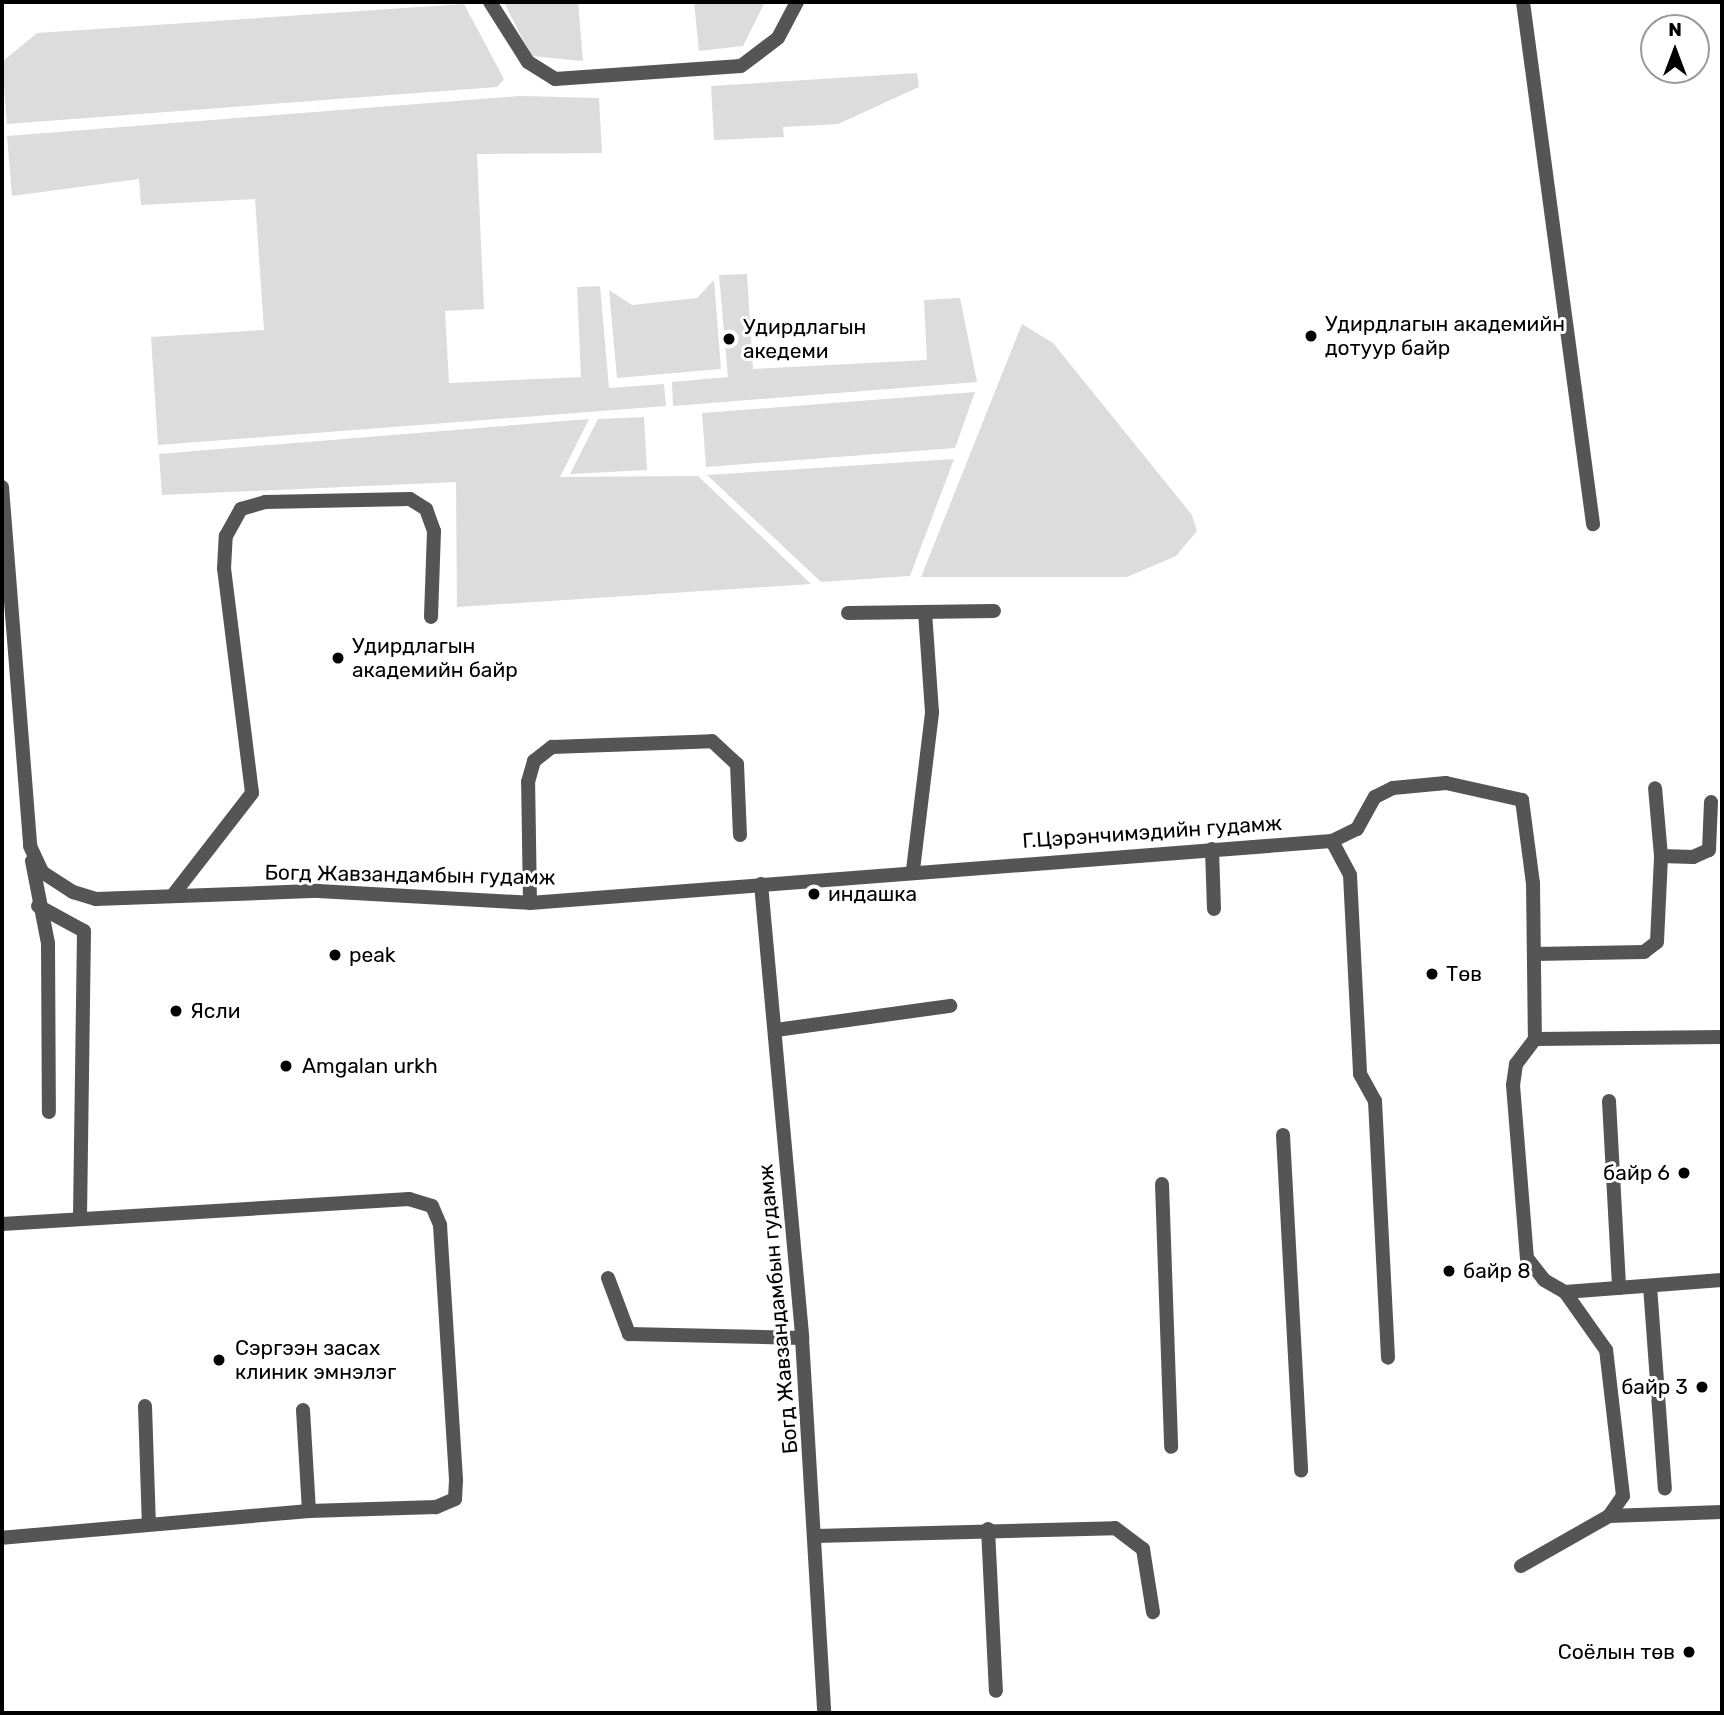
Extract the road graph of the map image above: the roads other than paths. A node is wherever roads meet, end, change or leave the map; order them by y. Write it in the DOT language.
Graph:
graph roads {
  1 [pos="490,2"];
  2 [pos="797,2"];
  3 [pos="1523,2"];
  4 [pos="2,487"];
  5 [pos="1593,524"];
  6 [pos="994,611"];
  7 [pos="925,612"];
  8 [pos="848,613"];
  9 [pos="431,617"];
  10 [pos="1655,788"];
  11 [pos="1711,802"];
  12 [pos="740,835"];
  13 [pos="1332,841"];
  14 [pos="30,846"];
  15 [pos="1212,849"];
  16 [pos="1661,856"];
  17 [pos="913,870"];
  18 [pos="761,884"];
  19 [pos="173,895"];
  20 [pos="530,903"];
  21 [pos="38,906"];
  22 [pos="1214,909"];
  23 [pos="1534,954"];
  24 [pos="950,1006"];
  25 [pos="776,1030"];
  26 [pos="1722,1037"];
  27 [pos="1535,1039"];
  28 [pos="1609,1101"];
  29 [pos="49,1112"];
  30 [pos="1283,1135"];
  31 [pos="1162,1184"];
  32 [pos="80,1219"];
  33 [pos="2,1224"];
  34 [pos="608,1278"];
  35 [pos="1722,1280"];
  36 [pos="1650,1286"];
  37 [pos="1619,1288"];
  38 [pos="1565,1292"];
  39 [pos="803,1338"];
  40 [pos="1388,1358"];
  41 [pos="145,1406"];
  42 [pos="303,1410"];
  43 [pos="1171,1447"];
  44 [pos="1301,1471"];
  45 [pos="1665,1488"];
  46 [pos="309,1511"];
  47 [pos="1722,1512"];
  48 [pos="1609,1516"];
  49 [pos="149,1524"];
  50 [pos="988,1529"];
  51 [pos="816,1536"];
  52 [pos="2,1538"];
  53 [pos="1521,1566"];
  54 [pos="1153,1612"];
  55 [pos="996,1691"];
  56 [pos="824,1713"];
  1 -- 2 [label="street"];
  3 -- 5 [label="street"];
  4 -- 14 [label="street, Богд Жавзандамбын гудамж"];
  6 -- 7 [label="street"];
  7 -- 8 [label="street"];
  7 -- 17 [label="street"];
  9 -- 19 [label="street"];
  10 -- 16 [label="street"];
  11 -- 16 [label="street"];
  12 -- 20 [label="street"];
  13 -- 15 [label="street, Г.Цэрэнчимэдийн гудамж"];
  13 -- 23 [label="street, Г.Цэрэнчимэдийн гудамж"];
  13 -- 40 [label="street"];
  14 -- 19 [label="street, Богд Жавзандамбын гудамж"];
  14 -- 21 [label="street"];
  15 -- 17 [label="street, Г.Цэрэнчимэдийн гудамж"];
  15 -- 22 [label="street"];
  16 -- 23 [label="street"];
  17 -- 18 [label="street, Г.Цэрэнчимэдийн гудамж"];
  18 -- 20 [label="street, Богд Жавзандамбын гудамж"];
  18 -- 25 [label="street, Богд Жавзандамбын гудамж"];
  19 -- 20 [label="street, Богд Жавзандамбын гудамж"];
  21 -- 29 [label="street"];
  21 -- 32 [label="street"];
  23 -- 27 [label="street"];
  24 -- 25 [label="street"];
  25 -- 39 [label="street, Богд Жавзандамбын гудамж"];
  26 -- 27 [label="street"];
  27 -- 38 [label="street"];
  28 -- 37 [label="street"];
  30 -- 44 [label="street"];
  31 -- 43 [label="street"];
  32 -- 33 [label="street"];
  32 -- 46 [label="street"];
  34 -- 39 [label="street"];
  35 -- 36 [label="street"];
  36 -- 37 [label="street"];
  36 -- 45 [label="street"];
  37 -- 38 [label="street"];
  38 -- 48 [label="street"];
  39 -- 51 [label="street, Богд Жавзандамбын гудамж"];
  41 -- 49 [label="street"];
  42 -- 46 [label="street"];
  46 -- 49 [label="street"];
  47 -- 48 [label="street"];
  48 -- 53 [label="street"];
  49 -- 52 [label="street"];
  50 -- 51 [label="street"];
  50 -- 54 [label="street"];
  50 -- 55 [label="street"];
  51 -- 56 [label="street, Богд Жавзандамбын гудамж"];
}
